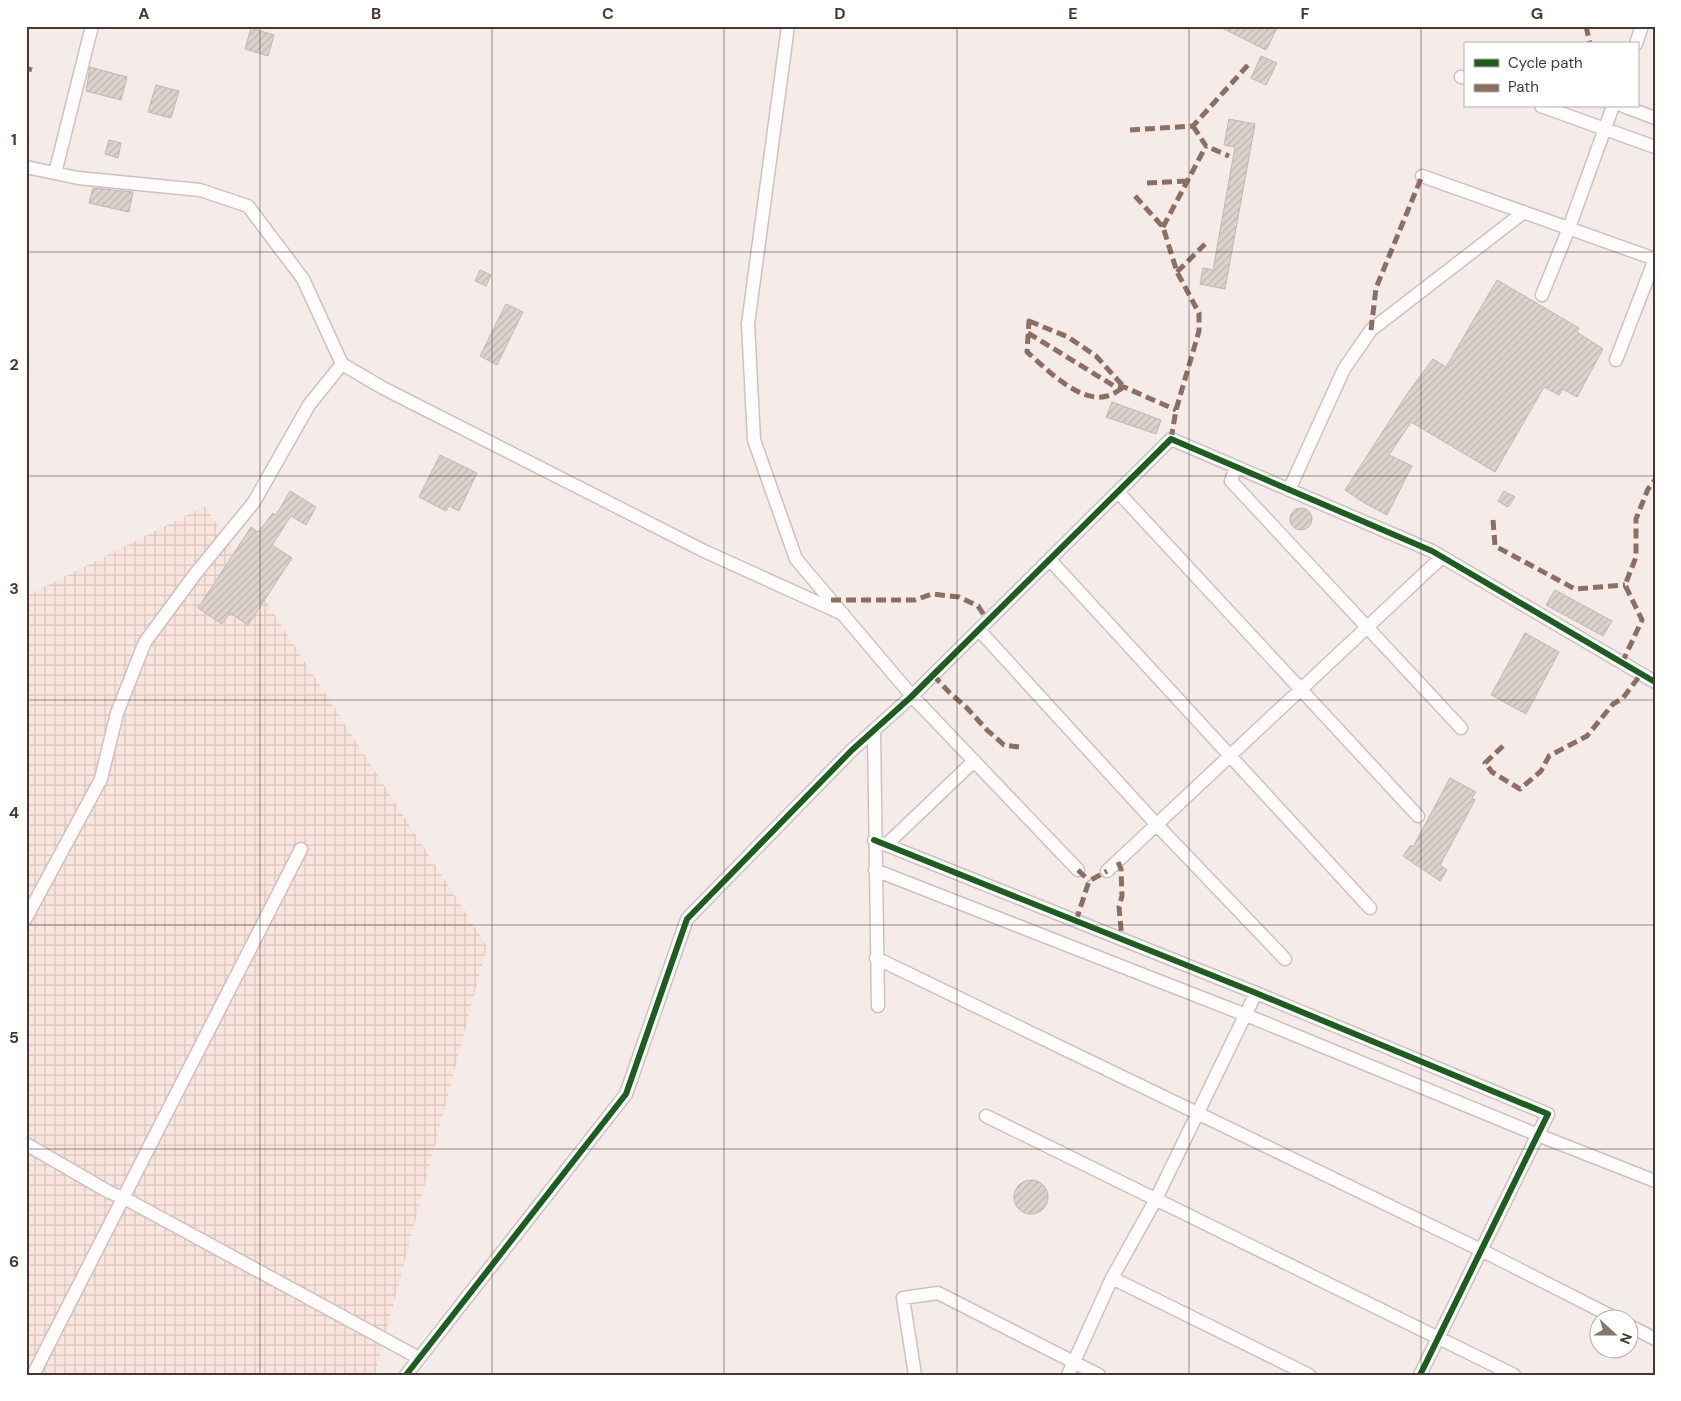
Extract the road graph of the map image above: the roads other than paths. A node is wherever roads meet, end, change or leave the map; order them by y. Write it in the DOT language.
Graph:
graph roads {
  1 [pos="92,26"];
  2 [pos="788,26"];
  3 [pos="1642,26"];
  4 [pos="1637,42"];
  5 [pos="1546,108"];
  6 [pos="1612,108"];
  7 [pos="1628,108"];
  8 [pos="1655,118"];
  9 [pos="1605,130"];
  10 [pos="1655,147"];
  11 [pos="26,167"];
  12 [pos="55,173"];
  13 [pos="1422,176"];
  14 [pos="1524,212"];
  15 [pos="1570,228"];
  16 [pos="1655,259"];
  17 [pos="1542,295"];
  18 [pos="1616,360"];
  19 [pos="342,364"];
  20 [pos="1236,467"];
  21 [pos="1289,490"];
  22 [pos="1118,492"];
  23 [pos="1442,557"];
  24 [pos="1050,560"];
  25 [pos="843,614"];
  26 [pos="1367,627"];
  27 [pos="979,630"];
  28 [pos="1655,682"];
  29 [pos="1301,689"];
  30 [pos="912,696"];
  31 [pos="1461,728"];
  32 [pos="874,731"];
  33 [pos="1230,756"];
  34 [pos="974,761"];
  35 [pos="1418,816"];
  36 [pos="1157,825"];
  37 [pos="880,842"];
  38 [pos="301,849"];
  39 [pos="875,870"];
  40 [pos="1078,870"];
  41 [pos="1107,871"];
  42 [pos="1370,908"];
  43 [pos="26,918"];
  44 [pos="876,958"];
  45 [pos="1285,959"];
  46 [pos="1256,993"];
  47 [pos="878,1006"];
  48 [pos="1246,1016"];
  49 [pos="1198,1113"];
  50 [pos="986,1116"];
  51 [pos="1538,1135"];
  52 [pos="26,1144"];
  53 [pos="1655,1181"];
  54 [pos="124,1198"];
  55 [pos="1156,1199"];
  56 [pos="1481,1250"];
  57 [pos="1112,1278"];
  58 [pos="1596,1308"];
  59 [pos="1638,1330"];
  60 [pos="1438,1338"];
  61 [pos="1655,1339"];
  62 [pos="419,1358"];
  63 [pos="1075,1363"];
  64 [pos="33,1375"];
  65 [pos="406,1375"];
  66 [pos="915,1375"];
  67 [pos="1068,1375"];
  68 [pos="1099,1375"];
  69 [pos="1309,1375"];
  70 [pos="1420,1375"];
  71 [pos="1514,1375"];
  1 -- 12 [label="street"];
  2 -- 25 [label="street"];
  3 -- 4 [label="street"];
  5 -- 9 [label="street"];
  6 -- 9 [label="street"];
  7 -- 8 [label="street"];
  9 -- 10 [label="street"];
  9 -- 15 [label="street"];
  11 -- 12 [label="street"];
  12 -- 19 [label="street"];
  13 -- 14 [label="street"];
  14 -- 15 [label="street"];
  14 -- 21 [label="street"];
  15 -- 16 [label="street"];
  15 -- 17 [label="street"];
  16 -- 18 [label="street"];
  19 -- 25 [label="street"];
  19 -- 43 [label="street"];
  20 -- 21 [label="street"];
  20 -- 22 [label="street"];
  20 -- 26 [label="street"];
  21 -- 23 [label="street"];
  22 -- 24 [label="street"];
  22 -- 29 [label="street"];
  23 -- 26 [label="street"];
  23 -- 28 [label="street"];
  24 -- 27 [label="street"];
  24 -- 33 [label="street"];
  25 -- 30 [label="street"];
  26 -- 29 [label="street"];
  26 -- 31 [label="street"];
  27 -- 30 [label="street"];
  27 -- 36 [label="street"];
  29 -- 33 [label="street"];
  29 -- 35 [label="street"];
  30 -- 32 [label="street"];
  30 -- 34 [label="street"];
  32 -- 37 [label="street"];
  32 -- 62 [label="street"];
  33 -- 36 [label="street"];
  33 -- 42 [label="street"];
  34 -- 37 [label="street"];
  34 -- 40 [label="street"];
  36 -- 41 [label="street"];
  36 -- 45 [label="street"];
  37 -- 39 [label="street"];
  37 -- 46 [label="street"];
  38 -- 54 [label="street"];
  39 -- 44 [label="street"];
  39 -- 48 [label="street"];
  44 -- 47 [label="street"];
  44 -- 49 [label="street"];
  46 -- 48 [label="street"];
  46 -- 51 [label="street"];
  48 -- 49 [label="street"];
  48 -- 51 [label="street"];
  49 -- 55 [label="street"];
  49 -- 56 [label="street"];
  50 -- 55 [label="street"];
  51 -- 53 [label="street"];
  51 -- 56 [label="street"];
  52 -- 54 [label="street"];
  54 -- 62 [label="street"];
  54 -- 64 [label="street"];
  55 -- 57 [label="street"];
  55 -- 60 [label="street"];
  56 -- 58 [label="street"];
  56 -- 60 [label="street"];
  57 -- 63 [label="street"];
  57 -- 69 [label="street"];
  59 -- 61 [label="street"];
  60 -- 70 [label="street"];
  60 -- 71 [label="street"];
  62 -- 65 [label="street"];
  63 -- 66 [label="street"];
  63 -- 67 [label="street"];
  63 -- 68 [label="street"];
}
